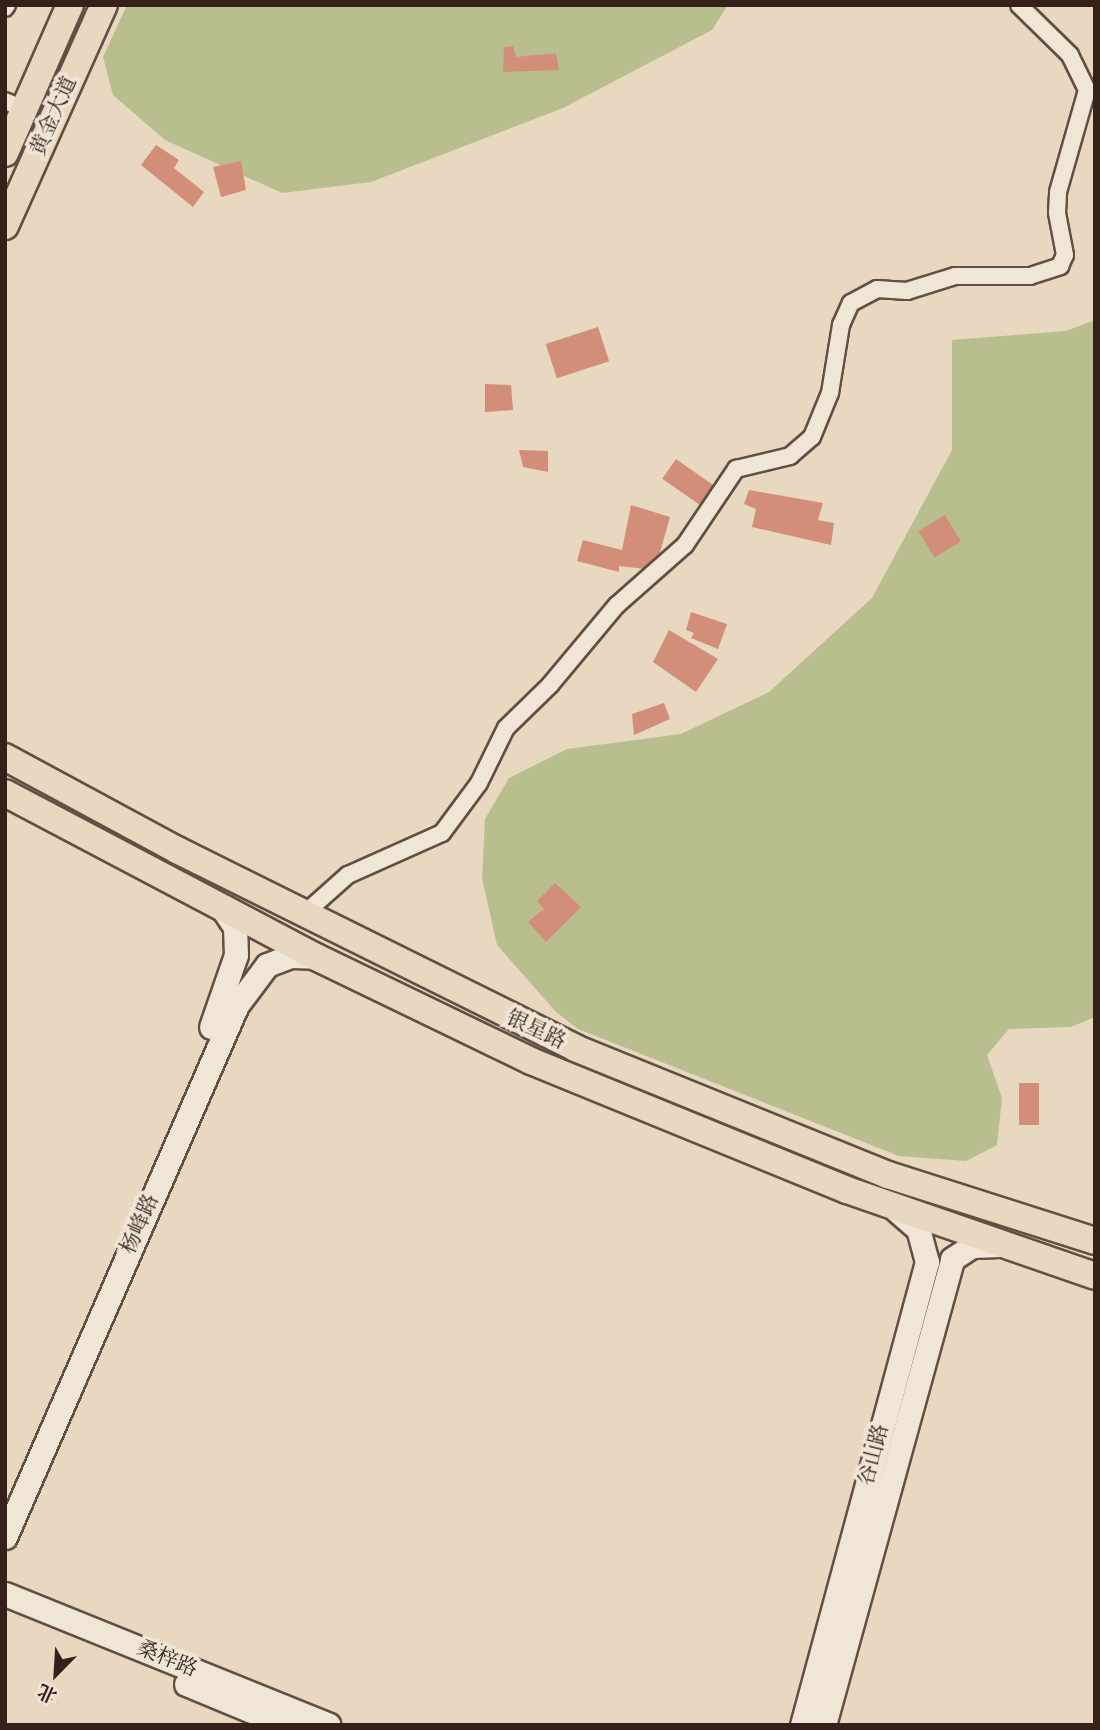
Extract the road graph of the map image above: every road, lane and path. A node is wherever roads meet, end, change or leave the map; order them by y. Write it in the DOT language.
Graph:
graph roads {
  1 [pos="70,5"];
  2 [pos="104,5"];
  3 [pos="1019,5"];
  4 [pos="15,105"];
  5 [pos="5,153"];
  6 [pos="5,226"];
  7 [pos="5,757"];
  8 [pos="5,793"];
  9 [pos="221,906"];
  10 [pos="304,914"];
  11 [pos="316,957"];
  12 [pos="884,1204"];
  13 [pos="1095,1241"];
  14 [pos="1009,1246"];
  15 [pos="1095,1276"];
  16 [pos="5,1497"];
  17 [pos="5,1537"];
  18 [pos="5,1594"];
  19 [pos="5,1610"];
  20 [pos="285,1725"];
  21 [pos="328,1725"];
  22 [pos="802,1725"];
  23 [pos="824,1725"];
  1 -- 4 [label="main road, 黄金大道"];
  2 -- 6 [label="main road, 黄金大道"];
  3 -- 10 [label="street"];
  4 -- 5 [label="main road, 黄金大道"];
  7 -- 10 [label="main road, 银星路"];
  8 -- 9 [label="main road, 银星路"];
  9 -- 11 [label="main road, 银星路"];
  9 -- 16 [label="main road, 杨峰路"];
  10 -- 13 [label="main road, 银星路"];
  11 -- 12 [label="main road, 银星路"];
  11 -- 17 [label="main road, 杨峰路"];
  12 -- 14 [label="main road, 银星路"];
  12 -- 22 [label="main road, 谷山路"];
  14 -- 15 [label="main road, 银星路"];
  14 -- 23 [label="main road, 谷山路"];
  18 -- 21 [label="main road, 桑梓路"];
  19 -- 20 [label="main road, 桑梓路"];
}
